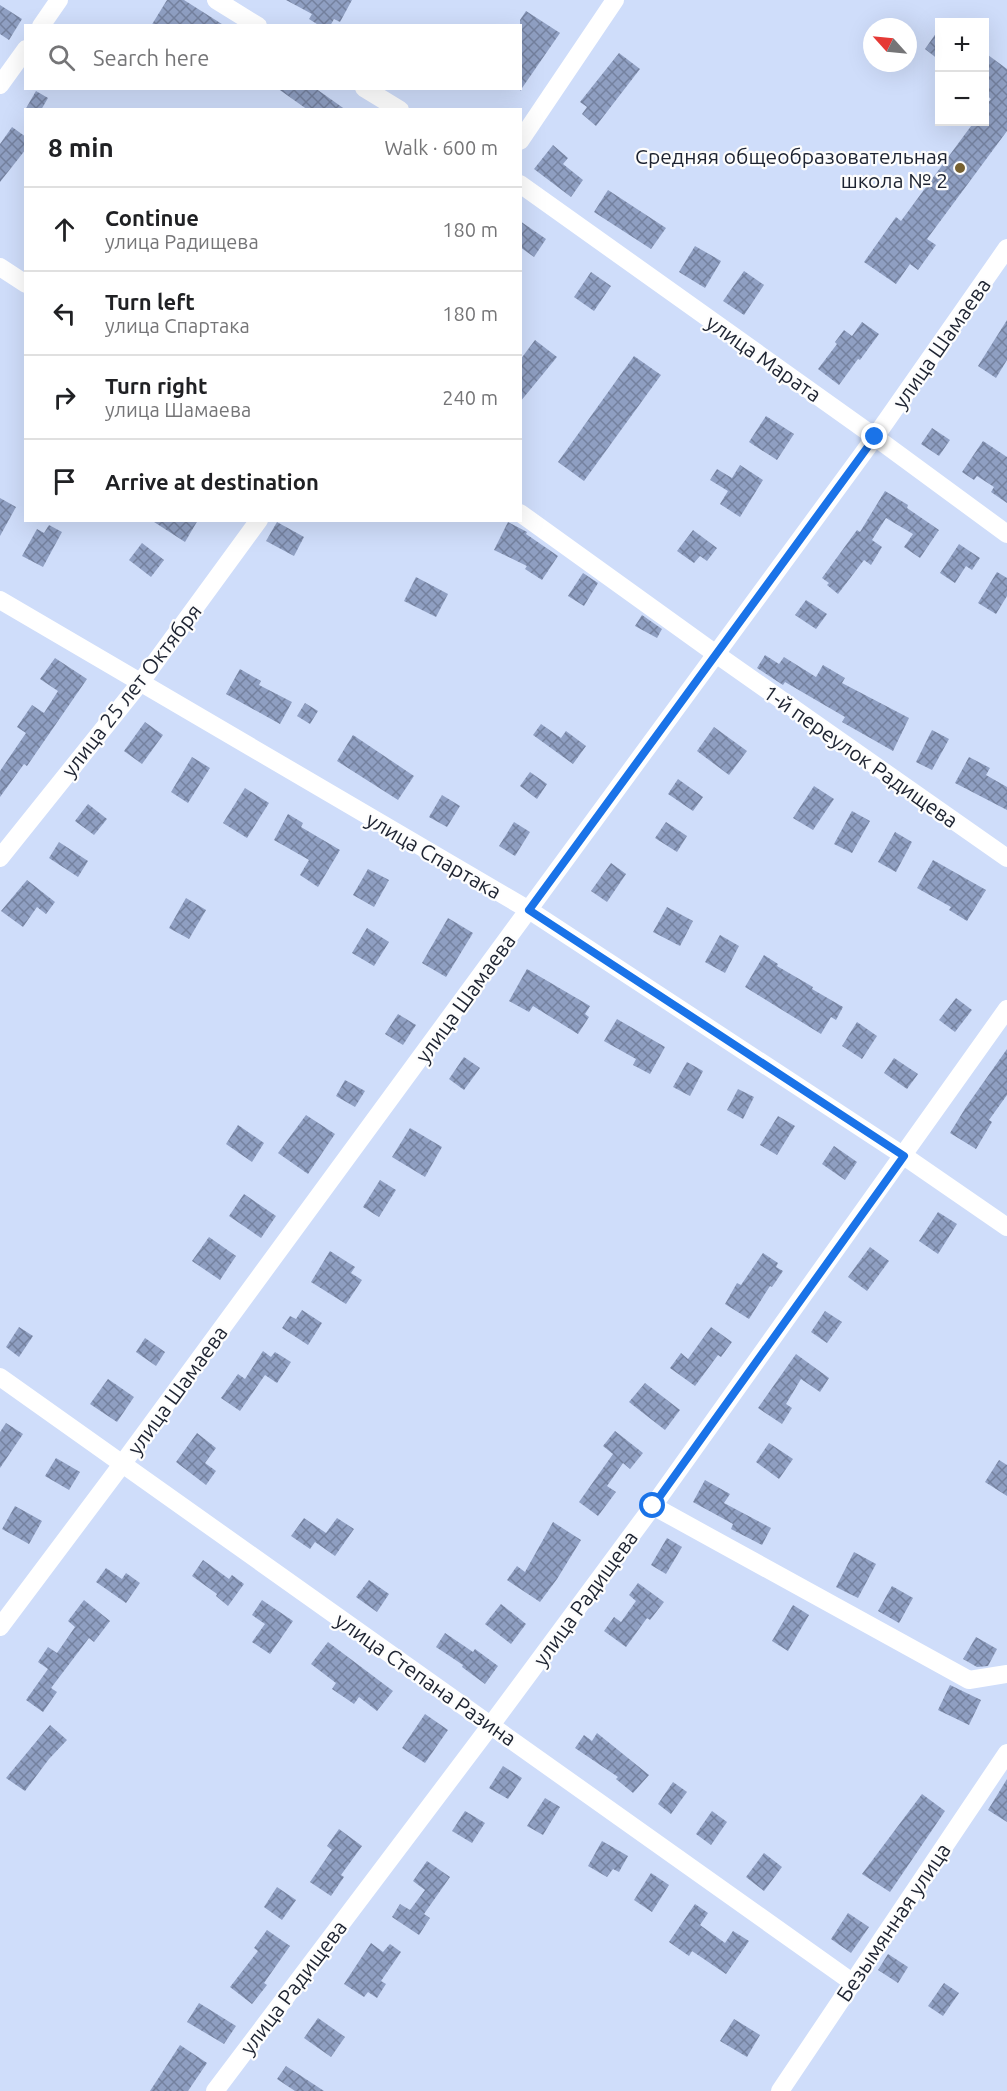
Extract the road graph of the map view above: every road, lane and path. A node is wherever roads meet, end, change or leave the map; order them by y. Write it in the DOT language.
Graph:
graph roads {
  1 [pos="59,0"];
  2 [pos="216,0"];
  3 [pos="615,0"];
  4 [pos="42,24"];
  5 [pos="255,24"];
  6 [pos="24,52"];
  7 [pos="0,86"];
  8 [pos="367,90"];
  9 [pos="397,108"];
  10 [pos="522,138"];
  11 [pos="522,185"];
  12 [pos="1007,248"];
  13 [pos="0,267"];
  14 [pos="24,283"];
  15 [pos="875,437"];
  16 [pos="522,514"];
  17 [pos="258,522"];
  18 [pos="1007,534"];
  19 [pos="0,600"];
  20 [pos="716,654"];
  21 [pos="140,683"];
  22 [pos="0,858"];
  23 [pos="1007,858"];
  24 [pos="529,910"];
  25 [pos="1007,1009"];
  26 [pos="904,1156"];
  27 [pos="1007,1227"];
  28 [pos="0,1377"];
  29 [pos="123,1463"];
  30 [pos="653,1506"];
  31 [pos="0,1627"];
  32 [pos="1007,1674"];
  33 [pos="491,1725"];
  34 [pos="1007,1753"];
  35 [pos="852,1982"];
  36 [pos="215,2091"];
  37 [pos="780,2091"];
  1 -- 4 [label="street"];
  2 -- 5 [label="street"];
  3 -- 10 [label="street"];
  6 -- 7 [label="street"];
  8 -- 9 [label="street"];
  11 -- 15 [label="street, улица Марата"];
  12 -- 15 [label="street, улица Шамаева"];
  13 -- 14 [label="street"];
  15 -- 18 [label="street, улица Марата"];
  15 -- 20 [label="street, улица Шамаева"];
  16 -- 20 [label="street, 1-й переулок Радищева"];
  17 -- 21 [label="street, улица 25 лет Октября"];
  19 -- 21 [label="street, улица Спартака"];
  20 -- 23 [label="street, 1-й переулок Радищева"];
  20 -- 24 [label="street, улица Шамаева"];
  21 -- 22 [label="street, улица 25 лет Октября"];
  21 -- 24 [label="street, улица Спартака"];
  24 -- 26 [label="street, улица Спартака"];
  24 -- 29 [label="street, улица Шамаева"];
  25 -- 26 [label="street, улица Радищева"];
  26 -- 27 [label="street, улица Спартака"];
  26 -- 30 [label="street, улица Радищева"];
  28 -- 29 [label="street, улица Степана Разина"];
  29 -- 31 [label="street, улица Шамаева"];
  29 -- 33 [label="street, улица Степана Разина"];
  30 -- 32 [label="street"];
  30 -- 33 [label="street, улица Радищева"];
  33 -- 35 [label="street, улица Степана Разина"];
  33 -- 36 [label="street, улица Радищева"];
  34 -- 35 [label="street, Безымянная улица"];
  35 -- 37 [label="street, Безымянная улица"];
}
